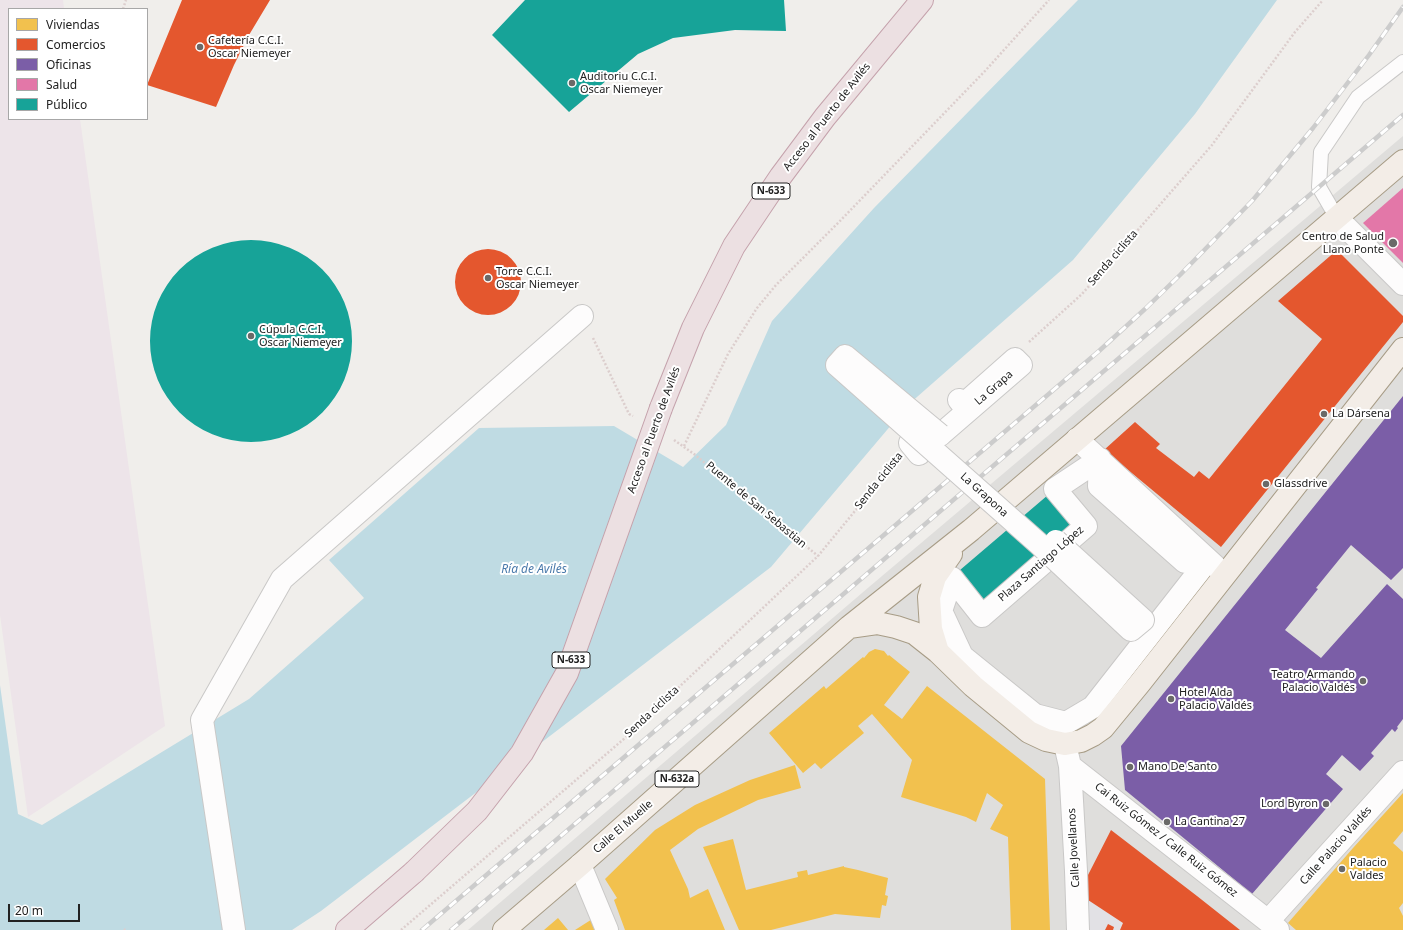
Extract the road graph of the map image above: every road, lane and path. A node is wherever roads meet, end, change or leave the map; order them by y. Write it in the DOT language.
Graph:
graph roads {
  1 [pos="922,0"];
  2 [pos="1049,0"];
  3 [pos="1323,0"];
  4 [pos="1403,62"];
  5 [pos="1403,161"];
  6 [pos="1337,218"];
  7 [pos="1403,284"];
  8 [pos="582,316"];
  9 [pos="1024,345"];
  10 [pos="1403,349"];
  11 [pos="959,400"];
  12 [pos="636,418"];
  13 [pos="940,435"];
  14 [pos="670,438"];
  15 [pos="1077,438"];
  16 [pos="684,446"];
  17 [pos="914,448"];
  18 [pos="1100,459"];
  19 [pos="971,530"];
  20 [pos="1053,543"];
  21 [pos="818,556"];
  22 [pos="1208,560"];
  23 [pos="1225,575"];
  24 [pos="849,627"];
  25 [pos="938,652"];
  26 [pos="1065,744"];
  27 [pos="1070,766"];
  28 [pos="1403,772"];
  29 [pos="580,865"];
  30 [pos="1273,925"];
  31 [pos="234,930"];
  32 [pos="347,930"];
  33 [pos="401,930"];
  34 [pos="504,930"];
  35 [pos="607,930"];
  36 [pos="1078,930"];
  1 -- 32 [label="highway, Acceso al Puerto de Avilés / N-633, bridge"];
  2 -- 16 [label="path"];
  3 -- 9 [label="path, Senda ciclista"];
  4 -- 6 [label="lane"];
  5 -- 6 [label="main road"];
  6 -- 7 [label="street"];
  6 -- 15 [label="main road"];
  8 -- 12 [label="path"];
  8 -- 31 [label="street"];
  10 -- 23 [label="main road"];
  11 -- 13 [label="street, La Grapa"];
  13 -- 20 [label="street, La Grapona, bridge"];
  14 -- 16 [label="path, Puente de San Sebastian"];
  15 -- 18 [label="street"];
  15 -- 19 [label="main road"];
  16 -- 21 [label="path, Puente de San Sebastian"];
  17 -- 21 [label="path, Senda ciclista"];
  18 -- 22 [label="street"];
  18 -- 22 [label="street, Plaza Santiago López"];
  19 -- 24 [label="main road, Calle El Muelle"];
  19 -- 25 [label="main road"];
  21 -- 33 [label="path, Senda ciclista"];
  22 -- 23 [label="street"];
  23 -- 26 [label="main road"];
  24 -- 25 [label="main road"];
  24 -- 29 [label="main road, Calle El Muelle / N-632a"];
  25 -- 26 [label="main road"];
  26 -- 27 [label="street"];
  27 -- 30 [label="street, Cai Ruiz Gómez / Calle Ruiz Gómez"];
  27 -- 36 [label="street, Calle Jovellanos"];
  28 -- 30 [label="street, Calle Palacio Valdés"];
  29 -- 34 [label="main road, Calle El Muelle / N-632a"];
  29 -- 35 [label="street"];
}
